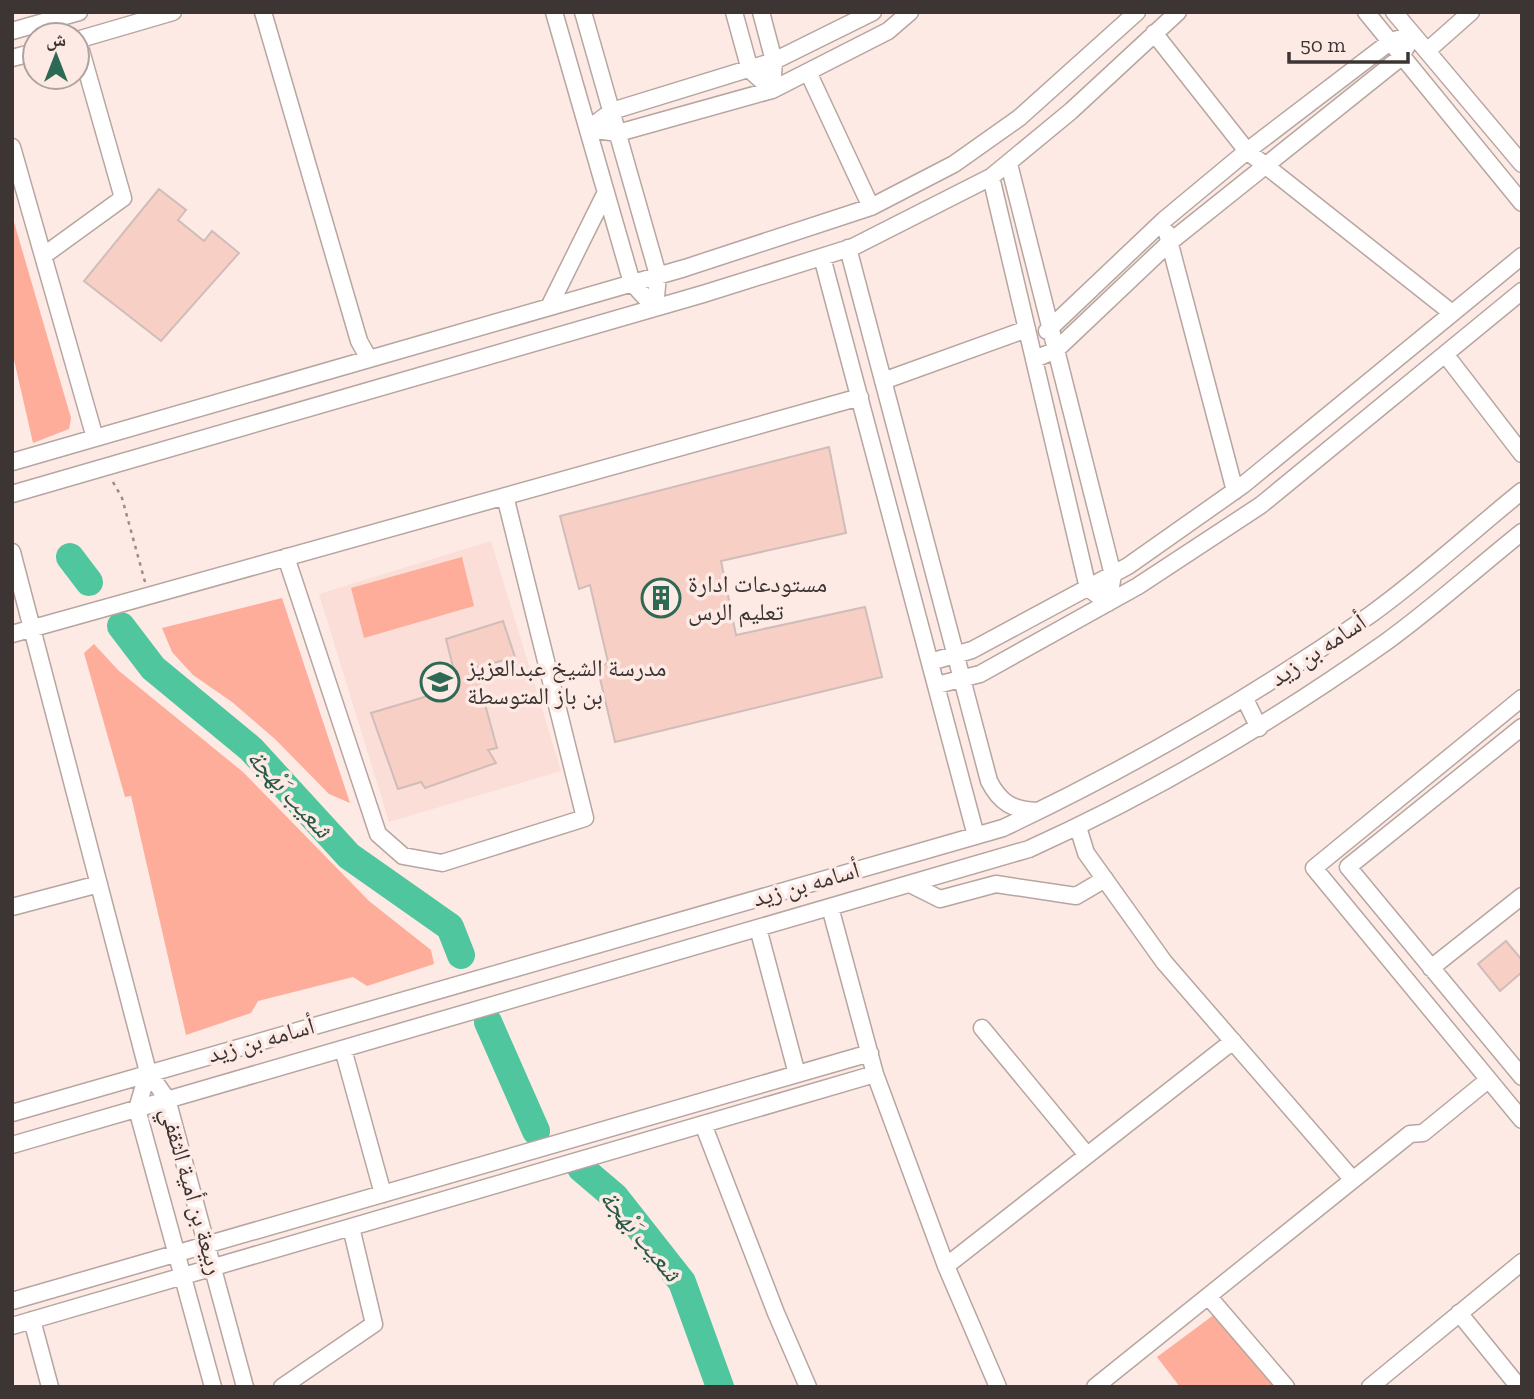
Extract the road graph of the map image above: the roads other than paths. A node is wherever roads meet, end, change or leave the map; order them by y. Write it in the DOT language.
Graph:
graph roads {
  1 [pos="79,12"];
  2 [pos="173,12"];
  3 [pos="262,12"];
  4 [pos="554,12"];
  5 [pos="583,12"];
  6 [pos="734,12"];
  7 [pos="761,12"];
  8 [pos="873,12"];
  9 [pos="910,12"];
  10 [pos="1137,12"];
  11 [pos="1178,12"];
  12 [pos="1366,12"];
  13 [pos="1394,12"];
  14 [pos="1471,12"];
  15 [pos="55,21"];
  16 [pos="1154,33"];
  17 [pos="1413,35"];
  18 [pos="91,36"];
  19 [pos="1391,41"];
  20 [pos="1427,51"];
  21 [pos="1400,58"];
  22 [pos="774,61"];
  23 [pos="750,70"];
  24 [pos="808,72"];
  25 [pos="91,88"];
  26 [pos="772,90"];
  27 [pos="612,111"];
  28 [pos="588,129"];
  29 [pos="618,133"];
  30 [pos="12,147"];
  31 [pos="1247,151"];
  32 [pos="1009,164"];
  33 [pos="1522,164"];
  34 [pos="1265,166"];
  35 [pos="991,177"];
  36 [pos="606,192"];
  37 [pos="1522,203"];
  38 [pos="871,207"];
  39 [pos="1164,220"];
  40 [pos="1170,242"];
  41 [pos="848,248"];
  42 [pos="43,256"];
  43 [pos="1522,256"];
  44 [pos="822,257"];
  45 [pos="659,275"];
  46 [pos="632,283"];
  47 [pos="1522,291"];
  48 [pos="549,307"];
  49 [pos="655,308"];
  50 [pos="1452,313"];
  51 [pos="1049,325"];
  52 [pos="1027,329"];
  53 [pos="1056,350"];
  54 [pos="1445,354"];
  55 [pos="369,359"];
  56 [pos="1035,359"];
  57 [pos="883,381"];
  58 [pos="860,397"];
  59 [pos="95,438"];
  60 [pos="1522,454"];
  61 [pos="12,462"];
  62 [pos="1235,491"];
  63 [pos="1522,491"];
  64 [pos="12,494"];
  65 [pos="505,496"];
  66 [pos="1522,532"];
  67 [pos="12,552"];
  68 [pos="286,557"];
  69 [pos="1113,575"];
  70 [pos="1088,588"];
  71 [pos="1108,603"];
  72 [pos="32,628"];
  73 [pos="12,634"];
  74 [pos="956,655"];
  75 [pos="930,662"];
  76 [pos="962,679"];
  77 [pos="937,685"];
  78 [pos="1522,698"];
  79 [pos="1245,699"];
  80 [pos="1522,727"];
  81 [pos="1259,728"];
  82 [pos="1040,811"];
  83 [pos="1078,827"];
  84 [pos="976,836"];
  85 [pos="1104,879"];
  86 [pos="99,884"];
  87 [pos="911,884"];
  88 [pos="1522,896"];
  89 [pos="12,907"];
  90 [pos="830,907"];
  91 [pos="758,928"];
  92 [pos="1431,968"];
  93 [pos="982,1028"];
  94 [pos="1233,1041"];
  95 [pos="343,1049"];
  96 [pos="870,1053"];
  97 [pos="1519,1070"];
  98 [pos="148,1072"];
  99 [pos="797,1074"];
  100 [pos="875,1074"];
  101 [pos="1488,1080"];
  102 [pos="167,1099"];
  103 [pos="137,1109"];
  104 [pos="12,1113"];
  105 [pos="1522,1120"];
  106 [pos="703,1124"];
  107 [pos="12,1145"];
  108 [pos="1087,1155"];
  109 [pos="1353,1180"];
  110 [pos="383,1194"];
  111 [pos="351,1227"];
  112 [pos="206,1244"];
  113 [pos="176,1253"];
  114 [pos="1522,1262"];
  115 [pos="946,1266"];
  116 [pos="213,1267"];
  117 [pos="182,1276"];
  118 [pos="1208,1296"];
  119 [pos="12,1301"];
  120 [pos="1459,1313"];
  121 [pos="32,1320"];
  122 [pos="12,1326"];
  123 [pos="50,1387"];
  124 [pos="214,1387"];
  125 [pos="245,1387"];
  126 [pos="282,1387"];
  127 [pos="808,1387"];
  128 [pos="998,1387"];
  129 [pos="1095,1387"];
  130 [pos="1286,1387"];
  131 [pos="1370,1387"];
  132 [pos="1519,1387"];
  1 -- 15 [label="street"];
  2 -- 18 [label="street"];
  3 -- 55 [label="street"];
  4 -- 28 [label="street"];
  5 -- 27 [label="street"];
  6 -- 23 [label="street"];
  7 -- 22 [label="street"];
  8 -- 22 [label="street"];
  9 -- 24 [label="street"];
  10 -- 38 [label="street"];
  11 -- 16 [label="street"];
  12 -- 19 [label="street"];
  13 -- 17 [label="street"];
  14 -- 20 [label="street"];
  16 -- 31 [label="street"];
  16 -- 32 [label="street"];
  17 -- 19 [label="street"];
  17 -- 20 [label="street"];
  17 -- 21 [label="street"];
  19 -- 21 [label="street"];
  19 -- 31 [label="street"];
  20 -- 33 [label="street"];
  21 -- 34 [label="street"];
  21 -- 37 [label="street"];
  22 -- 23 [label="street"];
  22 -- 26 [label="street"];
  23 -- 26 [label="street"];
  23 -- 27 [label="street"];
  24 -- 26 [label="street"];
  24 -- 38 [label="street"];
  25 -- 42 [label="street"];
  26 -- 29 [label="street"];
  27 -- 28 [label="street"];
  27 -- 29 [label="street"];
  28 -- 29 [label="street"];
  28 -- 36 [label="street"];
  29 -- 45 [label="street"];
  30 -- 42 [label="street"];
  31 -- 34 [label="street"];
  31 -- 39 [label="street"];
  32 -- 35 [label="street"];
  32 -- 51 [label="street"];
  34 -- 40 [label="street"];
  34 -- 50 [label="street"];
  35 -- 41 [label="street"];
  35 -- 52 [label="street"];
  36 -- 46 [label="street"];
  36 -- 48 [label="street"];
  38 -- 45 [label="street"];
  39 -- 40 [label="street"];
  39 -- 51 [label="street"];
  40 -- 53 [label="street"];
  40 -- 62 [label="street"];
  41 -- 44 [label="street"];
  41 -- 57 [label="street"];
  42 -- 59 [label="street"];
  43 -- 50 [label="street"];
  44 -- 49 [label="street"];
  44 -- 58 [label="street"];
  45 -- 46 [label="street"];
  45 -- 49 [label="street"];
  46 -- 48 [label="street"];
  46 -- 49 [label="street"];
  47 -- 54 [label="street"];
  48 -- 55 [label="street"];
  49 -- 64 [label="street"];
  50 -- 62 [label="street"];
  51 -- 53 [label="street"];
  51 -- 56 [label="street"];
  52 -- 56 [label="street"];
  52 -- 57 [label="street"];
  53 -- 56 [label="street"];
  53 -- 69 [label="street"];
  54 -- 60 [label="street"];
  54 -- 71 [label="street"];
  55 -- 59 [label="street"];
  56 -- 70 [label="street"];
  57 -- 74 [label="street"];
  58 -- 65 [label="street"];
  58 -- 75 [label="street"];
  59 -- 61 [label="street"];
  62 -- 69 [label="street"];
  63 -- 79 [label="street, أسامه بن زيد"];
  65 -- 68 [label="street"];
  65 -- 68 [label="street"];
  66 -- 81 [label="street, أسامه بن زيد"];
  67 -- 72 [label="street"];
  68 -- 72 [label="street"];
  69 -- 70 [label="street"];
  69 -- 71 [label="street"];
  70 -- 71 [label="street"];
  70 -- 74 [label="street"];
  71 -- 76 [label="street"];
  72 -- 73 [label="street"];
  72 -- 86 [label="street"];
  74 -- 75 [label="street"];
  74 -- 76 [label="street"];
  75 -- 77 [label="street"];
  76 -- 77 [label="street"];
  76 -- 82 [label="street"];
  77 -- 84 [label="street"];
  78 -- 101 [label="street"];
  79 -- 81 [label="street"];
  79 -- 82 [label="street, أسامه بن زيد"];
  80 -- 92 [label="street"];
  81 -- 83 [label="street, أسامه بن زيد"];
  82 -- 84 [label="street, أسامه بن زيد"];
  83 -- 85 [label="street"];
  83 -- 87 [label="street, أسامه بن زيد"];
  84 -- 98 [label="street, أسامه بن زيد"];
  85 -- 87 [label="street"];
  85 -- 94 [label="street"];
  86 -- 89 [label="street"];
  86 -- 98 [label="street"];
  87 -- 90 [label="street, أسامه بن زيد"];
  88 -- 92 [label="street"];
  90 -- 91 [label="street, أسامه بن زيد"];
  90 -- 96 [label="street"];
  91 -- 95 [label="street, أسامه بن زيد"];
  91 -- 99 [label="street"];
  92 -- 97 [label="street"];
  93 -- 108 [label="street"];
  94 -- 108 [label="street"];
  94 -- 109 [label="street"];
  95 -- 102 [label="street, أسامه بن زيد"];
  95 -- 110 [label="street"];
  96 -- 99 [label="street"];
  96 -- 100 [label="street"];
  98 -- 102 [label="street, ربيعة بن أمية الثقفي"];
  98 -- 103 [label="street, ربيعة بن أمية الثقفي"];
  98 -- 104 [label="street, أسامه بن زيد"];
  99 -- 110 [label="street"];
  100 -- 106 [label="street"];
  100 -- 115 [label="street"];
  101 -- 105 [label="street"];
  101 -- 109 [label="street"];
  102 -- 103 [label="street, أسامه بن زيد"];
  102 -- 112 [label="street, ربيعة بن أمية الثقفي"];
  103 -- 107 [label="street, أسامه بن زيد"];
  103 -- 113 [label="street, ربيعة بن أمية الثقفي"];
  106 -- 111 [label="street"];
  106 -- 127 [label="street"];
  108 -- 115 [label="street"];
  109 -- 118 [label="street"];
  110 -- 112 [label="street"];
  111 -- 116 [label="street"];
  111 -- 126 [label="street"];
  112 -- 113 [label="street"];
  112 -- 116 [label="street, ربيعة بن أمية الثقفي"];
  113 -- 117 [label="street, ربيعة بن أمية الثقفي"];
  113 -- 119 [label="street"];
  114 -- 120 [label="street"];
  115 -- 128 [label="street"];
  116 -- 117 [label="street"];
  116 -- 125 [label="street, ربيعة بن أمية الثقفي"];
  117 -- 121 [label="street"];
  117 -- 124 [label="street, ربيعة بن أمية الثقفي"];
  118 -- 129 [label="street"];
  118 -- 130 [label="street"];
  120 -- 131 [label="street"];
  120 -- 132 [label="street"];
  121 -- 122 [label="street"];
  121 -- 123 [label="street"];
}
